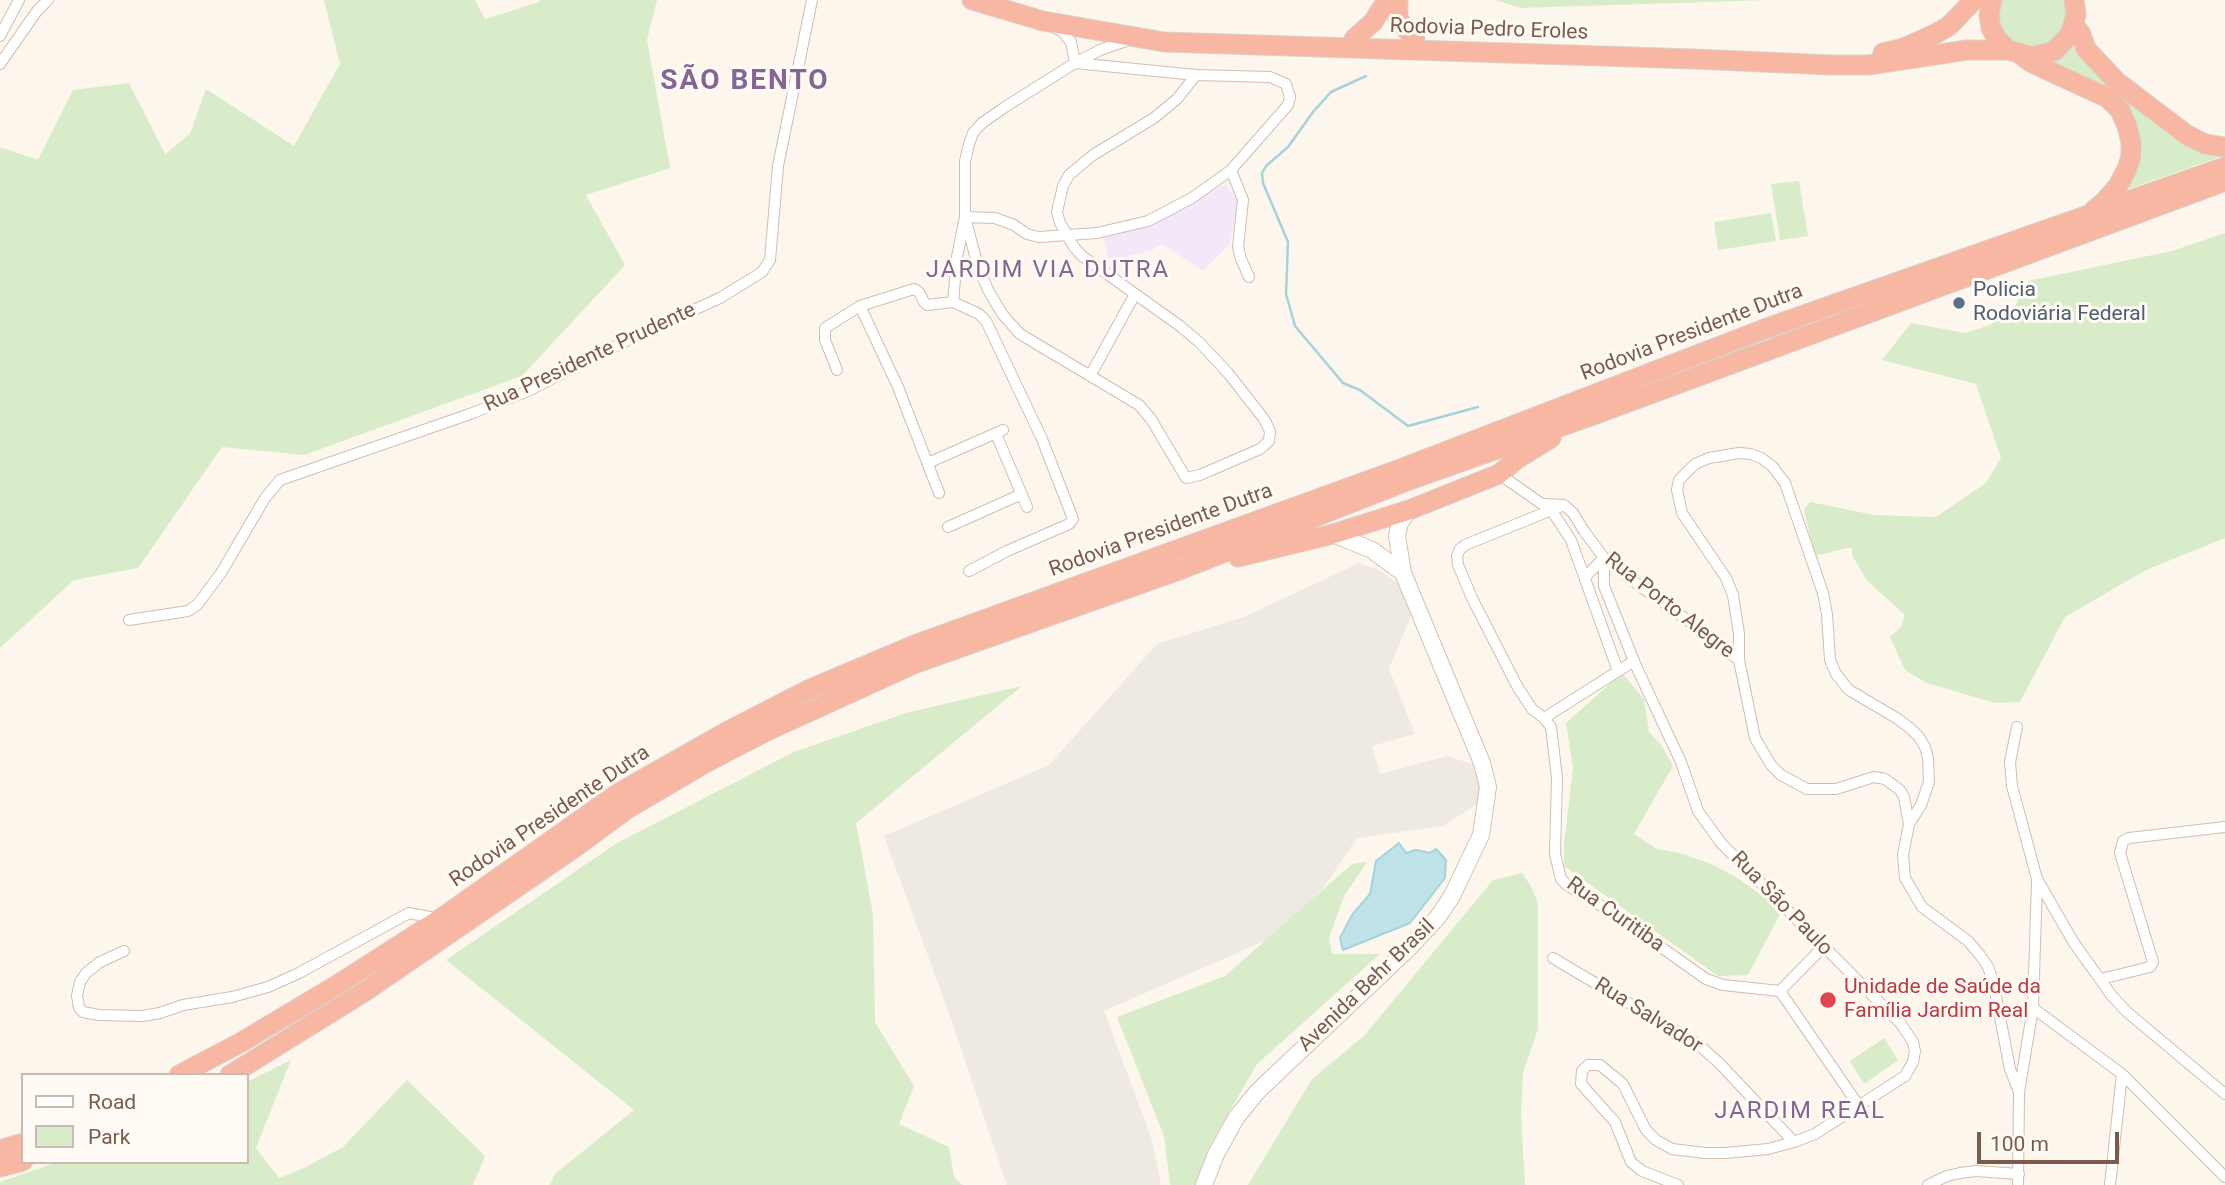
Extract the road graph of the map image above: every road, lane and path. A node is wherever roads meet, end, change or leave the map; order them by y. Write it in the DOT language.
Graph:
graph roads {
  1 [pos="19,0"];
  2 [pos="48,0"];
  3 [pos="812,0"];
  4 [pos="972,0"];
  5 [pos="1010,0"];
  6 [pos="1387,0"];
  7 [pos="1398,0"];
  8 [pos="1974,0"];
  9 [pos="1992,0"];
  10 [pos="2074,0"];
  11 [pos="1043,21"];
  12 [pos="2074,25"];
  13 [pos="0,36"];
  14 [pos="1138,38"];
  15 [pos="1354,39"];
  16 [pos="1415,40"];
  17 [pos="2015,53"];
  18 [pos="1075,63"];
  19 [pos="0,64"];
  20 [pos="1196,75"];
  21 [pos="2225,147"];
  22 [pos="2225,167"];
  23 [pos="1231,170"];
  24 [pos="2225,181"];
  25 [pos="965,217"];
  26 [pos="2084,218"];
  27 [pos="1068,236"];
  28 [pos="1249,277"];
  29 [pos="1135,294"];
  30 [pos="953,302"];
  31 [pos="860,306"];
  32 [pos="837,370"];
  33 [pos="1090,376"];
  34 [pos="1590,415"];
  35 [pos="928,463"];
  36 [pos="1499,474"];
  37 [pos="939,493"];
  38 [pos="1021,494"];
  39 [pos="1027,507"];
  40 [pos="1548,508"];
  41 [pos="1409,510"];
  42 [pos="948,527"];
  43 [pos="1333,534"];
  44 [pos="1604,558"];
  45 [pos="1182,569"];
  46 [pos="969,571"];
  47 [pos="1403,573"];
  48 [pos="1586,576"];
  49 [pos="129,620"];
  50 [pos="1739,660"];
  51 [pos="1634,661"];
  52 [pos="1618,671"];
  53 [pos="1544,718"];
  54 [pos="2017,727"];
  55 [pos="1909,824"];
  56 [pos="2225,827"];
  57 [pos="2037,879"];
  58 [pos="440,919"];
  59 [pos="1823,947"];
  60 [pos="124,951"];
  61 [pos="1553,958"];
  62 [pos="2101,979"];
  63 [pos="1780,991"];
  64 [pos="2033,1008"];
  65 [pos="183,1073"];
  66 [pos="233,1073"];
  67 [pos="2122,1074"];
  68 [pos="2019,1092"];
  69 [pos="2225,1094"];
  70 [pos="1859,1106"];
  71 [pos="1794,1142"];
  72 [pos="21,1144"];
  73 [pos="0,1150"];
  74 [pos="21,1162"];
  75 [pos="0,1167"];
  76 [pos="2225,1177"];
  77 [pos="2018,1179"];
  78 [pos="1205,1185"];
  79 [pos="1678,1185"];
  80 [pos="1928,1185"];
  81 [pos="2110,1185"];
  1 -- 13 [label="street"];
  2 -- 19 [label="street"];
  3 -- 49 [label="street, Rua Presidente Prudente"];
  4 -- 11 [label="highway, Rodovia Pedro Eroles"];
  5 -- 15 [label="highway, Rodovia Pedro Eroles"];
  6 -- 15 [label="highway"];
  7 -- 16 [label="highway"];
  8 -- 16 [label="highway, Rodovia Pedro Eroles"];
  9 -- 17 [label="highway"];
  10 -- 12 [label="highway"];
  11 -- 14 [label="highway, Rodovia Pedro Eroles"];
  11 -- 18 [label="street"];
  12 -- 17 [label="highway, Rodovia Pedro Eroles"];
  12 -- 21 [label="highway"];
  14 -- 17 [label="highway, Rodovia Pedro Eroles"];
  14 -- 18 [label="street"];
  15 -- 16 [label="highway, Rodovia Pedro Eroles"];
  17 -- 26 [label="highway"];
  18 -- 20 [label="street"];
  18 -- 25 [label="street"];
  20 -- 23 [label="street"];
  20 -- 27 [label="street"];
  22 -- 26 [label="highway, Rodovia Presidente Dutra"];
  23 -- 27 [label="street"];
  23 -- 28 [label="street"];
  24 -- 34 [label="highway, Rodovia Presidente Dutra"];
  25 -- 27 [label="street"];
  25 -- 30 [label="street"];
  25 -- 33 [label="street"];
  26 -- 58 [label="highway, Rodovia Presidente Dutra"];
  27 -- 29 [label="street"];
  29 -- 33 [label="street"];
  29 -- 33 [label="street"];
  30 -- 31 [label="street"];
  30 -- 46 [label="street"];
  31 -- 32 [label="street"];
  31 -- 35 [label="street"];
  34 -- 36 [label="highway"];
  34 -- 45 [label="highway, Rodovia Presidente Dutra"];
  35 -- 37 [label="street"];
  35 -- 38 [label="street"];
  36 -- 40 [label="street"];
  36 -- 41 [label="highway"];
  38 -- 39 [label="street"];
  38 -- 42 [label="street"];
  40 -- 44 [label="street, Rua Porto Alegre"];
  40 -- 48 [label="street"];
  40 -- 53 [label="street"];
  41 -- 43 [label="highway"];
  41 -- 47 [label="street, Avenida Behr Brasil"];
  43 -- 45 [label="highway"];
  43 -- 47 [label="street"];
  44 -- 48 [label="street"];
  44 -- 50 [label="street, Rua Porto Alegre"];
  44 -- 51 [label="street, Rua São Paulo"];
  45 -- 66 [label="highway, Rodovia Presidente Dutra"];
  47 -- 78 [label="street, Avenida Behr Brasil"];
  48 -- 52 [label="street"];
  50 -- 55 [label="street, Rua Porto Alegre"];
  50 -- 55 [label="street"];
  51 -- 52 [label="street"];
  51 -- 59 [label="street, Rua São Paulo"];
  52 -- 53 [label="street"];
  53 -- 63 [label="street, Rua Curitiba"];
  54 -- 57 [label="street"];
  55 -- 68 [label="street, Rua Porto Alegre"];
  56 -- 62 [label="street"];
  57 -- 62 [label="street"];
  57 -- 64 [label="street"];
  58 -- 60 [label="street"];
  58 -- 65 [label="highway, Rodovia Presidente Dutra"];
  59 -- 63 [label="street"];
  59 -- 70 [label="street, Rua São Paulo"];
  61 -- 71 [label="street, Rua Salvador"];
  62 -- 69 [label="street"];
  63 -- 70 [label="street"];
  64 -- 67 [label="street"];
  64 -- 68 [label="street"];
  67 -- 76 [label="street"];
  67 -- 81 [label="street"];
  68 -- 77 [label="street"];
  70 -- 71 [label="street, Rua São Paulo"];
  71 -- 79 [label="street, Rua São Paulo"];
  72 -- 73 [label="highway"];
  74 -- 75 [label="highway"];
  77 -- 80 [label="street"];
}
